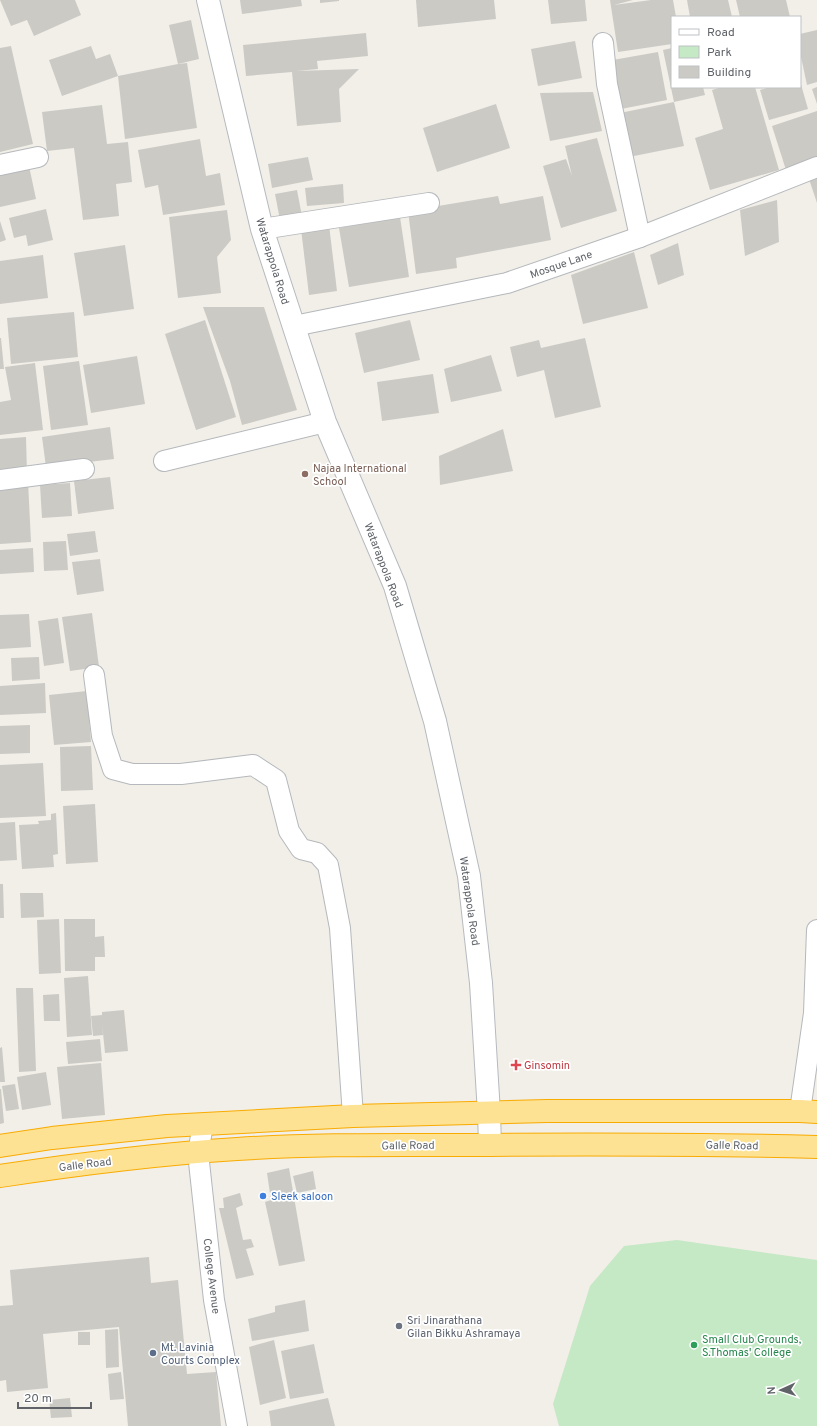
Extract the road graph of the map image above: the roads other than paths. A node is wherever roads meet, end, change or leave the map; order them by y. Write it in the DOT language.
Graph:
graph roads {
  1 [pos="208,0"];
  2 [pos="603,43"];
  3 [pos="38,157"];
  4 [pos="0,165"];
  5 [pos="817,167"];
  6 [pos="429,203"];
  7 [pos="262,229"];
  8 [pos="640,237"];
  9 [pos="294,326"];
  10 [pos="325,422"];
  11 [pos="164,461"];
  12 [pos="84,469"];
  13 [pos="0,480"];
  14 [pos="94,675"];
  15 [pos="817,930"];
  16 [pos="809,1112"];
  17 [pos="489,1113"];
  18 [pos="353,1116"];
  19 [pos="203,1125"];
  20 [pos="490,1145"];
  21 [pos="0,1146"];
  22 [pos="817,1147"];
  23 [pos="198,1153"];
  24 [pos="0,1176"];
  25 [pos="237,1426"];
  1 -- 7 [label="street, Watarappola Road"];
  2 -- 8 [label="street"];
  3 -- 4 [label="street"];
  5 -- 8 [label="street, Mosque Lane"];
  6 -- 7 [label="street"];
  7 -- 9 [label="street, Watarappola Road"];
  8 -- 9 [label="street, Mosque Lane"];
  9 -- 10 [label="street, Watarappola Road"];
  10 -- 11 [label="street"];
  10 -- 17 [label="street, Watarappola Road"];
  12 -- 13 [label="street"];
  14 -- 18 [label="street"];
  15 -- 16 [label="street"];
  16 -- 17 [label="highway"];
  17 -- 18 [label="highway"];
  17 -- 20 [label="street, Watarappola Road"];
  18 -- 19 [label="highway"];
  19 -- 21 [label="highway"];
  19 -- 23 [label="street, College Avenue"];
  20 -- 22 [label="highway, Galle Road"];
  20 -- 23 [label="highway, Galle Road"];
  23 -- 24 [label="highway, Galle Road"];
  23 -- 25 [label="street, College Avenue"];
}
